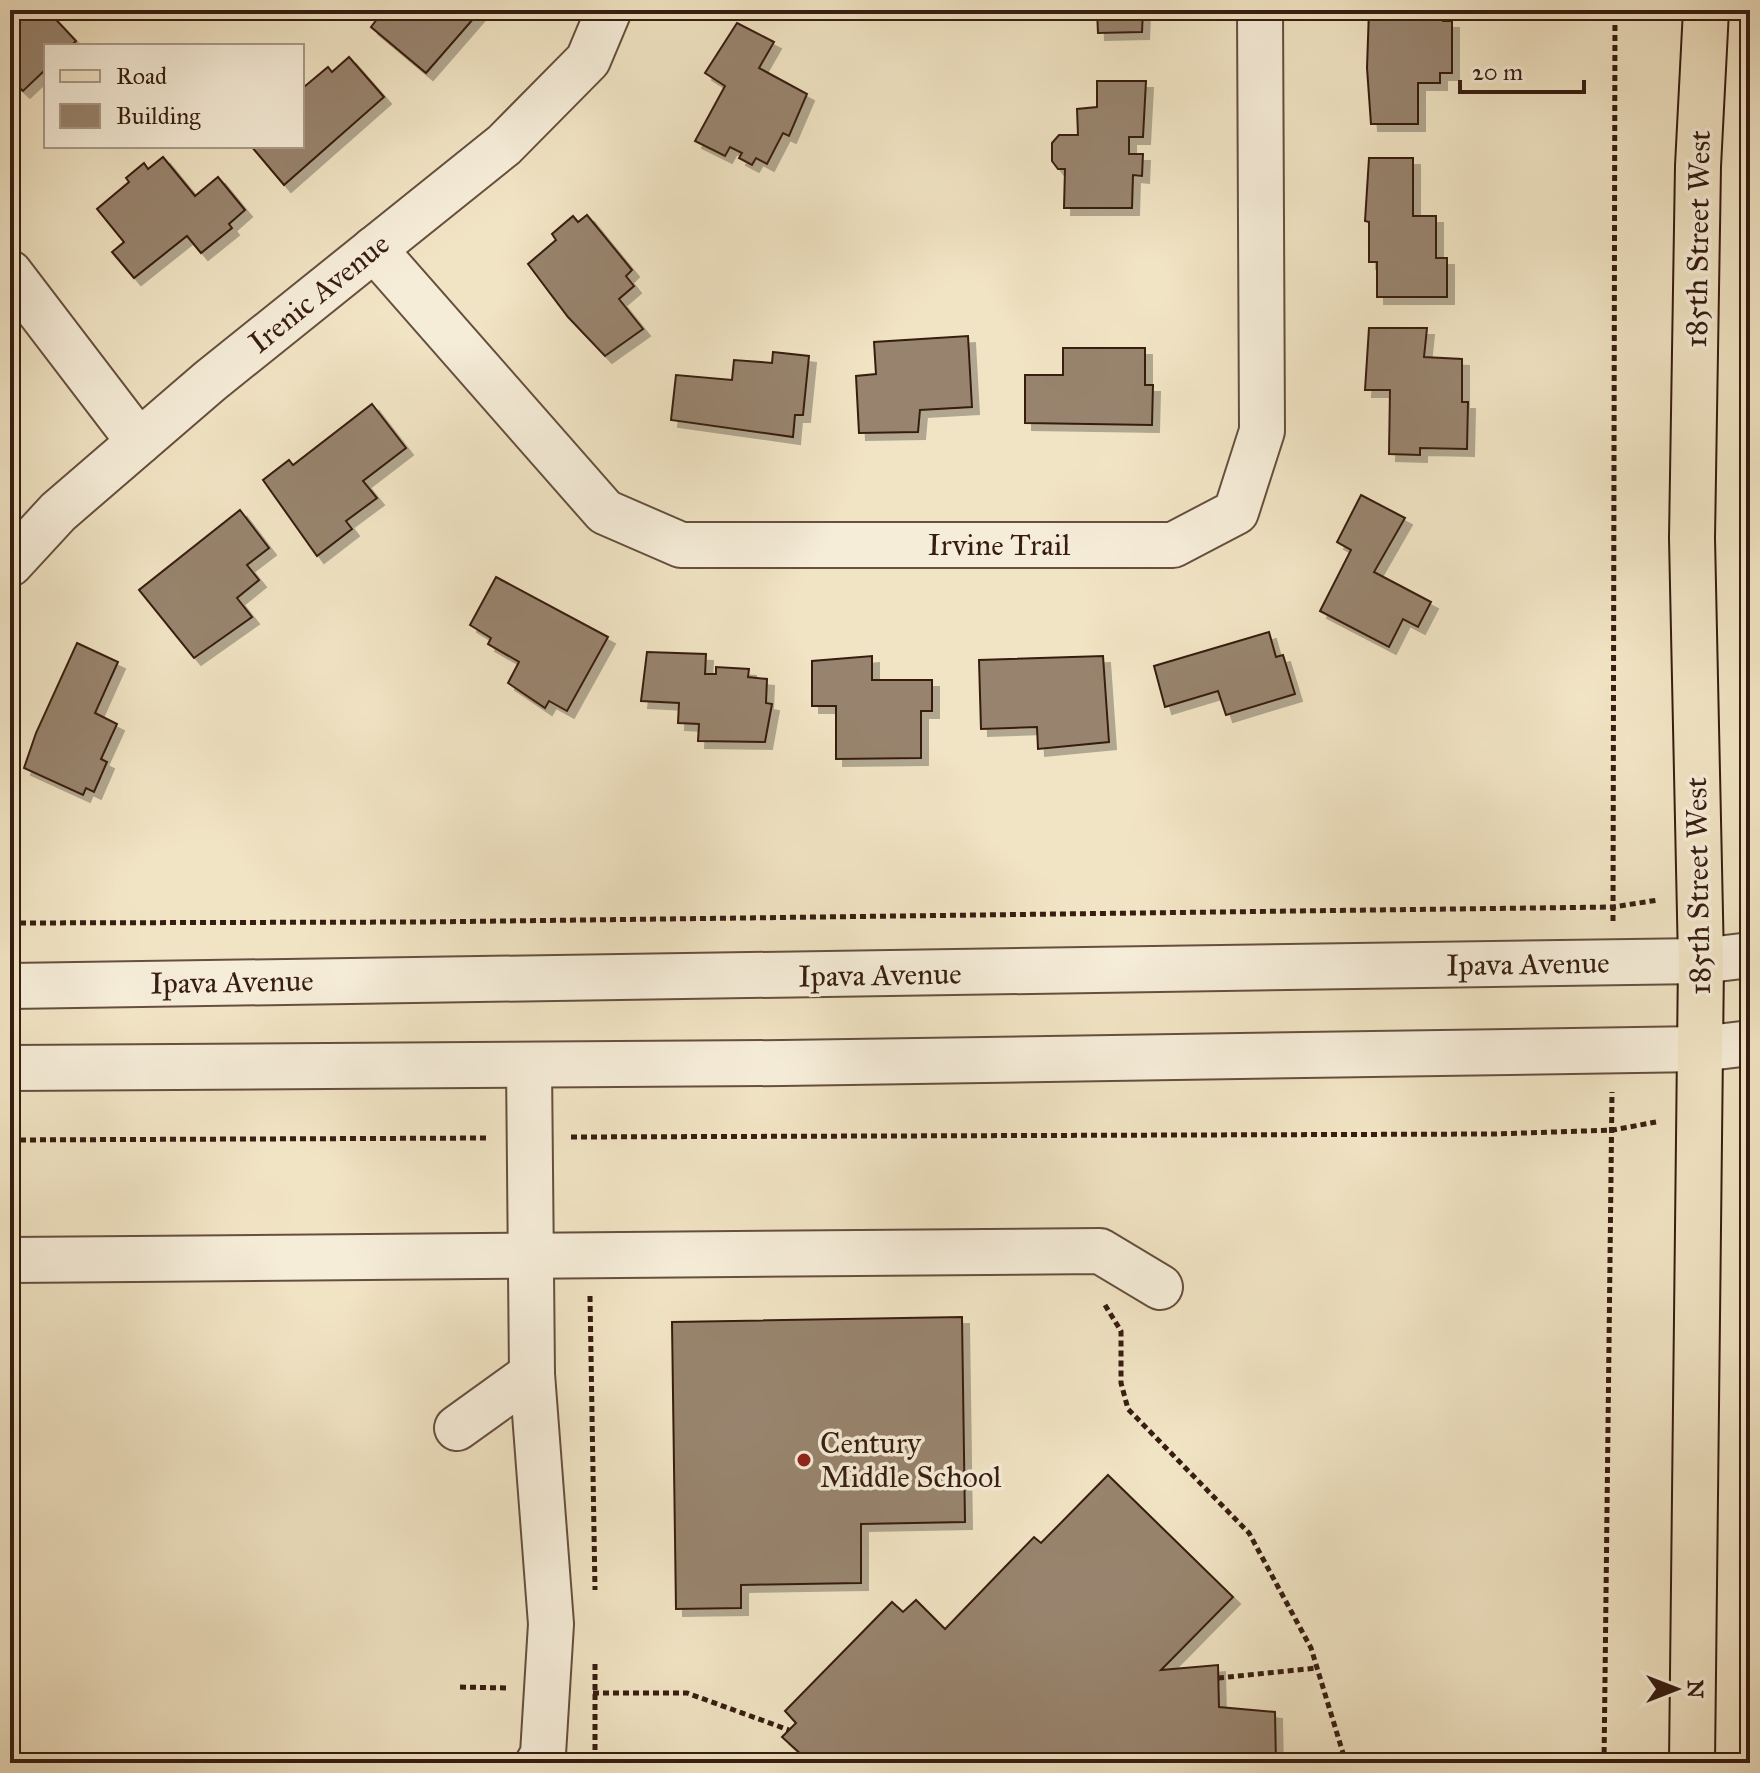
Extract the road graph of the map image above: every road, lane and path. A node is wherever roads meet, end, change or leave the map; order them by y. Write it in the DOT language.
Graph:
graph roads {
  1 [pos="609,10"];
  2 [pos="1260,10"];
  3 [pos="1615,10"];
  4 [pos="1706,10"];
  5 [pos="374,249"];
  6 [pos="10,273"];
  7 [pos="139,442"];
  8 [pos="10,564"];
  9 [pos="1700,893"];
  10 [pos="1613,907"];
  11 [pos="10,923"];
  12 [pos="1613,935"];
  13 [pos="1750,955"];
  14 [pos="1701,961"];
  15 [pos="10,986"];
  16 [pos="1750,1043"];
  17 [pos="1700,1049"];
  18 [pos="1611,1050"];
  19 [pos="529,1065"];
  20 [pos="10,1068"];
  21 [pos="1699,1113"];
  22 [pos="1613,1130"];
  23 [pos="529,1138"];
  24 [pos="10,1140"];
  25 [pos="529,1254"];
  26 [pos="10,1260"];
  27 [pos="1160,1287"];
  28 [pos="590,1291"];
  29 [pos="1101,1299"];
  30 [pos="532,1374"];
  31 [pos="457,1428"];
  32 [pos="595,1602"];
  33 [pos="595,1663"];
  34 [pos="1317,1668"];
  35 [pos="1218,1678"];
  36 [pos="460,1687"];
  37 [pos="547,1690"];
  38 [pos="595,1693"];
  39 [pos="789,1730"];
  40 [pos="538,1763"];
  41 [pos="595,1763"];
  42 [pos="1346,1763"];
  43 [pos="1604,1763"];
  44 [pos="1692,1763"];
  1 -- 5 [label="street, Irenic Avenue"];
  2 -- 5 [label="street, Irvine Trail"];
  3 -- 10 [label="path"];
  4 -- 9 [label="main road, 185th Street West"];
  5 -- 7 [label="street, Irenic Avenue"];
  6 -- 7 [label="street"];
  7 -- 8 [label="street, Irenic Avenue"];
  9 -- 10 [label="path"];
  9 -- 14 [label="main road, 185th Street West"];
  10 -- 11 [label="path"];
  10 -- 12 [label="path"];
  13 -- 14 [label="street, Ipava Avenue"];
  14 -- 15 [label="street, Ipava Avenue"];
  14 -- 17 [label="main road, 185th Street West"];
  16 -- 17 [label="street"];
  17 -- 18 [label="street"];
  17 -- 21 [label="main road, 185th Street West"];
  18 -- 19 [label="street"];
  18 -- 22 [label="path"];
  19 -- 20 [label="street"];
  19 -- 23 [label="street"];
  21 -- 22 [label="path"];
  21 -- 44 [label="main road, 185th Street West"];
  22 -- 23 [label="path"];
  22 -- 43 [label="path"];
  23 -- 24 [label="path"];
  23 -- 25 [label="street"];
  25 -- 26 [label="street"];
  25 -- 27 [label="street"];
  25 -- 30 [label="street"];
  28 -- 32 [label="path"];
  29 -- 34 [label="path"];
  30 -- 31 [label="street"];
  30 -- 37 [label="street"];
  33 -- 38 [label="path"];
  34 -- 35 [label="path"];
  34 -- 42 [label="path"];
  36 -- 37 [label="path"];
  37 -- 38 [label="path"];
  37 -- 40 [label="street"];
  38 -- 39 [label="path"];
  38 -- 41 [label="path"];
}
